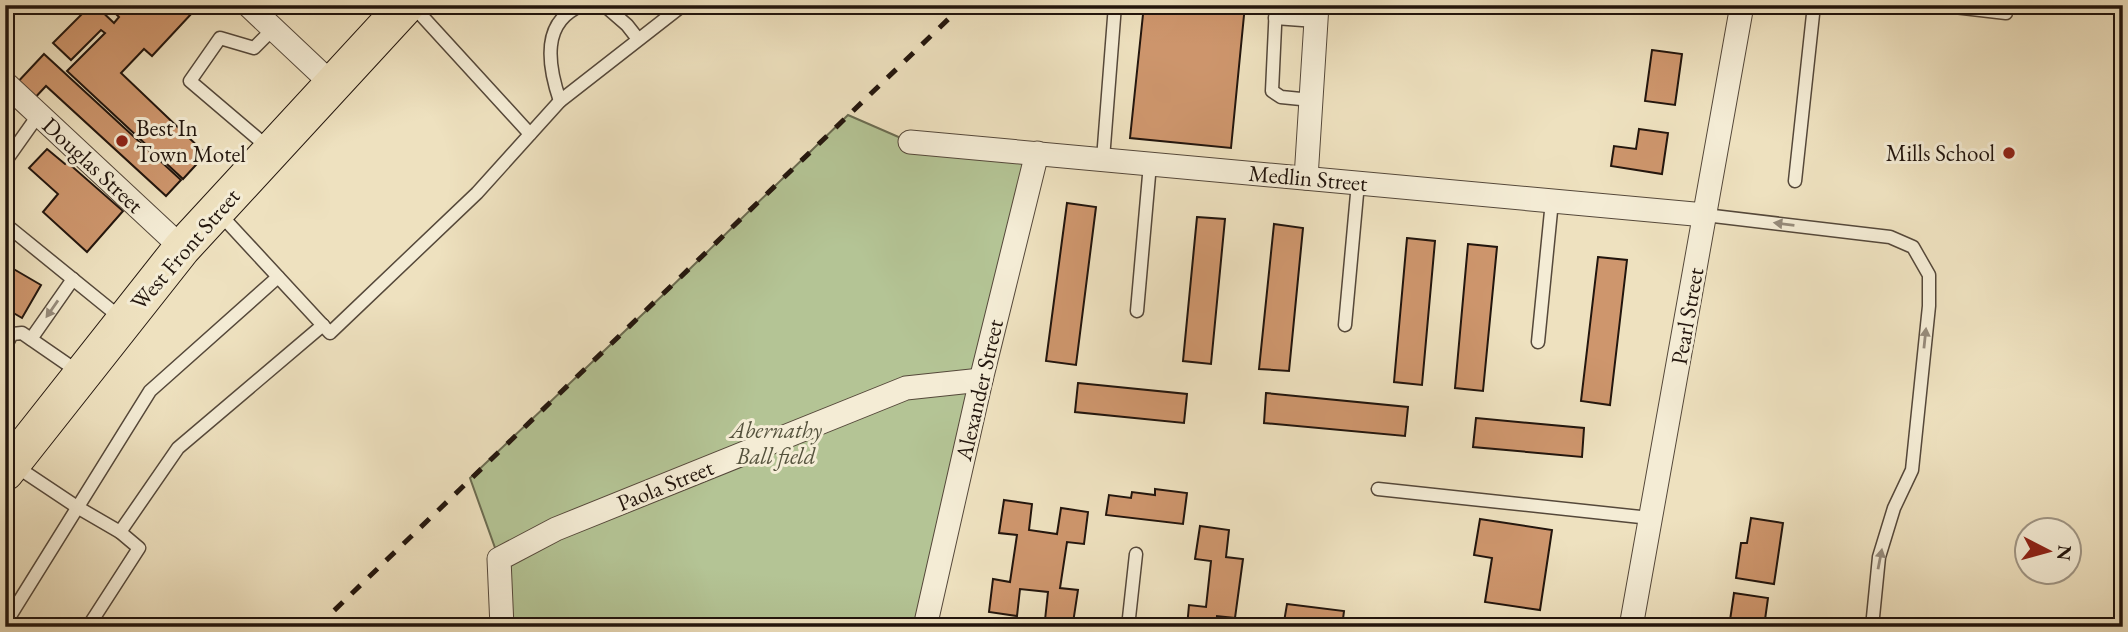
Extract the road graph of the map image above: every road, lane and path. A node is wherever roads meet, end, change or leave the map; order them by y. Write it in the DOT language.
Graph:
graph roads {
  1 [pos="248,5"];
  2 [pos="406,5"];
  3 [pos="412,5"];
  4 [pos="583,5"];
  5 [pos="604,5"];
  6 [pos="683,5"];
  7 [pos="1115,5"];
  8 [pos="1742,5"];
  9 [pos="1814,5"];
  10 [pos="1937,5"];
  11 [pos="1276,12"];
  12 [pos="1317,13"];
  13 [pos="2006,13"];
  14 [pos="273,29"];
  15 [pos="638,39"];
  16 [pos="5,83"];
  17 [pos="334,86"];
  18 [pos="1311,100"];
  19 [pos="560,101"];
  20 [pos="38,114"];
  21 [pos="530,134"];
  22 [pos="910,142"];
  23 [pos="273,151"];
  24 [pos="1037,153"];
  25 [pos="1103,159"];
  26 [pos="5,162"];
  27 [pos="1150,164"];
  28 [pos="1306,178"];
  29 [pos="1795,181"];
  30 [pos="1358,183"];
  31 [pos="1552,201"];
  32 [pos="216,211"];
  33 [pos="1705,215"];
  34 [pos="5,224"];
  35 [pos="182,248"];
  36 [pos="278,277"];
  37 [pos="73,279"];
  38 [pos="1137,311"];
  39 [pos="124,320"];
  40 [pos="323,325"];
  41 [pos="1345,325"];
  42 [pos="30,339"];
  43 [pos="1538,342"];
  44 [pos="5,347"];
  45 [pos="81,374"];
  46 [pos="981,380"];
  47 [pos="7,465"];
  48 [pos="1378,489"];
  49 [pos="76,507"];
  50 [pos="2123,514"];
  51 [pos="1650,518"];
  52 [pos="120,532"];
  53 [pos="2123,532"];
  54 [pos="1136,554"];
  55 [pos="5,624"];
  56 [pos="88,627"];
  57 [pos="502,627"];
  58 [pos="925,627"];
  59 [pos="1128,627"];
  60 [pos="1631,627"];
  61 [pos="1871,627"];
  1 -- 14 [label="street"];
  2 -- 17 [label="main road, West Front Street"];
  3 -- 21 [label="lane"];
  4 -- 19 [label="lane"];
  5 -- 15 [label="lane"];
  6 -- 15 [label="lane"];
  7 -- 25 [label="lane"];
  8 -- 33 [label="street, Pearl Street"];
  9 -- 29 [label="lane"];
  10 -- 13 [label="lane"];
  11 -- 12 [label="lane"];
  11 -- 18 [label="lane"];
  12 -- 18 [label="street"];
  14 -- 17 [label="street"];
  14 -- 23 [label="lane"];
  15 -- 19 [label="lane"];
  16 -- 20 [label="street, Douglas Street"];
  17 -- 23 [label="main road, West Front Street"];
  18 -- 28 [label="street"];
  19 -- 21 [label="lane"];
  20 -- 26 [label="lane"];
  20 -- 35 [label="street, Douglas Street"];
  21 -- 40 [label="lane"];
  22 -- 24 [label="street, Medlin Street"];
  23 -- 32 [label="main road, West Front Street"];
  24 -- 25 [label="street, Medlin Street"];
  24 -- 46 [label="street, Alexander Street"];
  25 -- 27 [label="street, Medlin Street"];
  27 -- 28 [label="street, Medlin Street"];
  27 -- 38 [label="lane"];
  28 -- 30 [label="street, Medlin Street"];
  30 -- 31 [label="street, Medlin Street"];
  30 -- 41 [label="lane"];
  31 -- 33 [label="street, Medlin Street"];
  31 -- 43 [label="lane"];
  32 -- 35 [label="main road, West Front Street"];
  32 -- 36 [label="lane"];
  33 -- 51 [label="street, Pearl Street"];
  61 -- 33 [label="lane, one-way"];
  34 -- 37 [label="lane"];
  35 -- 39 [label="main road, West Front Street"];
  36 -- 40 [label="lane"];
  36 -- 49 [label="lane"];
  37 -- 39 [label="lane"];
  37 -- 42 [label="lane, one-way"];
  39 -- 45 [label="main road, West Front Street"];
  40 -- 52 [label="lane"];
  42 -- 44 [label="lane"];
  42 -- 45 [label="lane"];
  45 -- 47 [label="main road, West Front Street"];
  46 -- 57 [label="street, Paola Street"];
  46 -- 58 [label="street, Alexander Street"];
  47 -- 49 [label="lane"];
  48 -- 51 [label="lane"];
  49 -- 52 [label="lane"];
  49 -- 55 [label="lane"];
  50 -- 53 [label="lane"];
  51 -- 60 [label="street, Pearl Street"];
  52 -- 56 [label="lane"];
  54 -- 59 [label="lane"];
}
